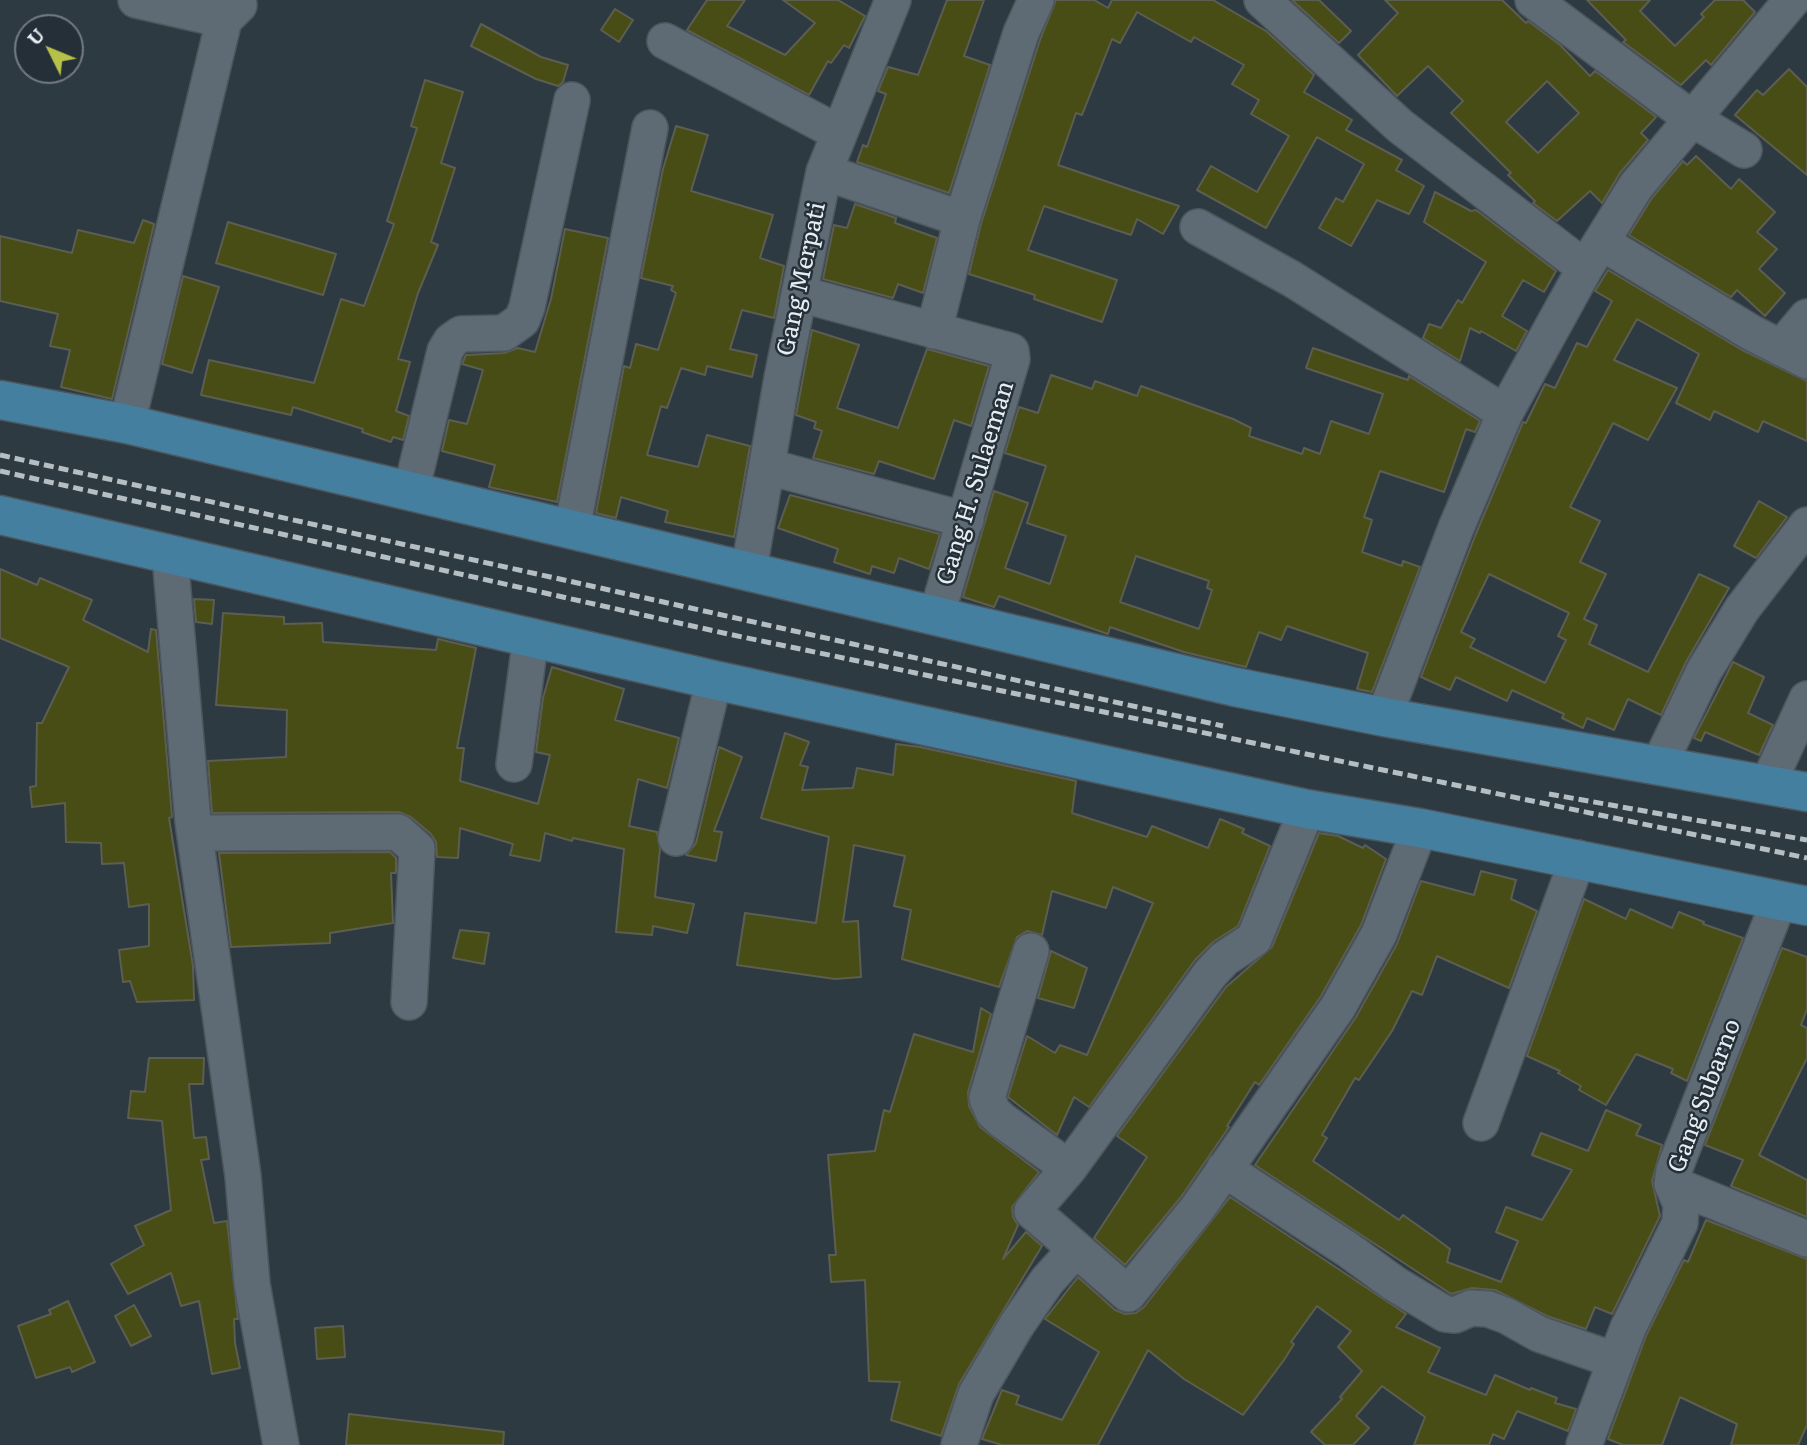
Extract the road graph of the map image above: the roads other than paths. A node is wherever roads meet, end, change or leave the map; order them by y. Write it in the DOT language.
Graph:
graph roads {
  1 [pos="136,0"];
  2 [pos="893,0"];
  3 [pos="1036,0"];
  4 [pos="1262,0"];
  5 [pos="1533,0"];
  6 [pos="1791,0"];
  7 [pos="230,7"];
  8 [pos="665,41"];
  9 [pos="572,100"];
  10 [pos="1691,118"];
  11 [pos="650,128"];
  12 [pos="839,133"];
  13 [pos="1744,150"];
  14 [pos="824,172"];
  15 [pos="962,219"];
  16 [pos="1198,227"];
  17 [pos="1593,255"];
  18 [pos="800,294"];
  19 [pos="1807,317"];
  20 [pos="934,331"];
  21 [pos="1794,355"];
  22 [pos="0,400"];
  23 [pos="1505,413"];
  24 [pos="127,424"];
  25 [pos="769,467"];
  26 [pos="411,491"];
  27 [pos="0,515"];
  28 [pos="966,520"];
  29 [pos="1807,525"];
  30 [pos="572,529"];
  31 [pos="170,556"];
  32 [pos="749,569"];
  33 [pos="937,614"];
  34 [pos="531,636"];
  35 [pos="714,681"];
  36 [pos="1807,699"];
  37 [pos="1384,717"];
  38 [pos="514,764"];
  39 [pos="1658,767"];
  40 [pos="1767,786"];
  41 [pos="1807,792"];
  42 [pos="1307,809"];
  43 [pos="1420,828"];
  44 [pos="196,833"];
  45 [pos="676,838"];
  46 [pos="1578,858"];
  47 [pos="1793,903"];
  48 [pos="1031,951"];
  49 [pos="409,1002"];
  50 [pos="1481,1123"];
  51 [pos="1069,1168"];
  52 [pos="1224,1169"];
  53 [pos="1672,1184"];
  54 [pos="1807,1239"];
  55 [pos="1076,1249"];
  56 [pos="1614,1360"];
  57 [pos="281,1445"];
  58 [pos="959,1445"];
  59 [pos="1584,1445"];
  1 -- 7 [label="street"];
  2 -- 12 [label="street, Gang Merpati"];
  3 -- 15 [label="street"];
  4 -- 17 [label="street"];
  5 -- 10 [label="street"];
  6 -- 10 [label="street"];
  7 -- 24 [label="street"];
  8 -- 12 [label="street"];
  9 -- 26 [label="street"];
  10 -- 13 [label="street"];
  10 -- 17 [label="street"];
  11 -- 30 [label="street"];
  12 -- 14 [label="street, Gang Merpati"];
  14 -- 15 [label="street"];
  14 -- 18 [label="street, Gang Merpati"];
  15 -- 20 [label="street"];
  16 -- 23 [label="street"];
  17 -- 21 [label="street"];
  17 -- 23 [label="street"];
  18 -- 20 [label="street"];
  18 -- 25 [label="street, Gang Merpati"];
  19 -- 21 [label="street"];
  20 -- 28 [label="street, Gang H. Sulaeman"];
  22 -- 24 [label="main road"];
  23 -- 37 [label="street"];
  24 -- 26 [label="main road"];
  25 -- 28 [label="street"];
  25 -- 32 [label="street, Gang Merpati"];
  26 -- 30 [label="main road"];
  27 -- 31 [label="main road"];
  28 -- 33 [label="street, Gang H. Sulaeman"];
  29 -- 39 [label="street"];
  30 -- 32 [label="main road"];
  31 -- 34 [label="main road"];
  31 -- 44 [label="street"];
  32 -- 33 [label="main road"];
  33 -- 37 [label="main road"];
  34 -- 35 [label="main road"];
  34 -- 38 [label="street"];
  35 -- 42 [label="main road"];
  35 -- 45 [label="street"];
  36 -- 40 [label="street"];
  37 -- 39 [label="main road"];
  39 -- 40 [label="main road"];
  40 -- 41 [label="main road"];
  42 -- 43 [label="main road"];
  42 -- 51 [label="street"];
  43 -- 46 [label="main road"];
  43 -- 52 [label="street"];
  44 -- 49 [label="street"];
  44 -- 57 [label="street"];
  46 -- 47 [label="main road"];
  46 -- 50 [label="street"];
  47 -- 53 [label="street, Gang Subarno"];
  48 -- 51 [label="street"];
  51 -- 55 [label="street"];
  52 -- 55 [label="street"];
  52 -- 56 [label="street"];
  53 -- 54 [label="street"];
  53 -- 56 [label="street, Gang Subarno"];
  55 -- 58 [label="street"];
  56 -- 59 [label="street, Gang Subarno"];
}
